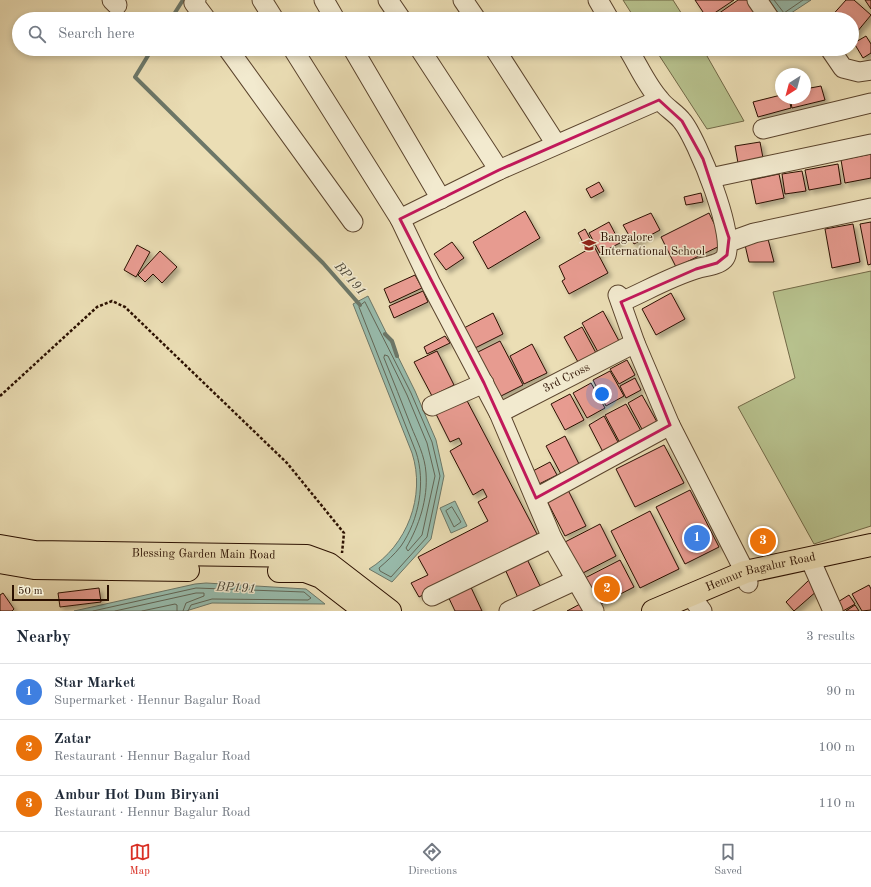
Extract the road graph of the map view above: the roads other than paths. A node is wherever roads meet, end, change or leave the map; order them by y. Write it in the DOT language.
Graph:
graph roads {
  1 [pos="196,0"];
  2 [pos="262,0"];
  3 [pos="324,0"];
  4 [pos="388,0"];
  5 [pos="463,0"];
  6 [pos="598,0"];
  7 [pos="757,0"];
  8 [pos="201,12"];
  9 [pos="270,12"];
  10 [pos="331,12"];
  11 [pos="396,12"];
  12 [pos="471,12"];
  13 [pos="605,12"];
  14 [pos="765,12"];
  15 [pos="233,56"];
  16 [pos="297,56"];
  17 [pos="357,56"];
  18 [pos="425,56"];
  19 [pos="499,56"];
  20 [pos="632,56"];
  21 [pos="835,56"];
  22 [pos="871,70"];
  23 [pos="659,100"];
  24 [pos="871,103"];
  25 [pos="763,129"];
  26 [pos="556,144"];
  27 [pos="871,144"];
  28 [pos="500,170"];
  29 [pos="710,178"];
  30 [pos="441,199"];
  31 [pos="871,208"];
  32 [pos="400,219"];
  33 [pos="353,222"];
  34 [pos="729,242"];
  35 [pos="635,344"];
  36 [pos="484,383"];
  37 [pos="432,406"];
  38 [pos="499,413"];
  39 [pos="670,425"];
  40 [pos="536,498"];
  41 [pos="552,538"];
  42 [pos="871,545"];
  43 [pos="0,546"];
  44 [pos="871,558"];
  45 [pos="0,562"];
  46 [pos="814,568"];
  47 [pos="746,578"];
  48 [pos="576,580"];
  49 [pos="351,592"];
  50 [pos="432,596"];
  51 [pos="693,605"];
  52 [pos="390,611"];
  53 [pos="510,611"];
  54 [pos="594,611"];
  55 [pos="653,611"];
  56 [pos="833,611"];
  1 -- 8 [label="street"];
  2 -- 9 [label="street"];
  3 -- 10 [label="street"];
  4 -- 11 [label="street"];
  5 -- 12 [label="street"];
  6 -- 13 [label="street"];
  7 -- 14 [label="street"];
  15 -- 33 [label="street"];
  16 -- 32 [label="street"];
  17 -- 30 [label="street"];
  18 -- 28 [label="street"];
  19 -- 26 [label="street"];
  20 -- 23 [label="street"];
  21 -- 22 [label="street"];
  23 -- 26 [label="street"];
  23 -- 29 [label="street"];
  24 -- 25 [label="street"];
  26 -- 28 [label="street"];
  27 -- 29 [label="street"];
  28 -- 30 [label="street"];
  29 -- 34 [label="street"];
  30 -- 32 [label="street"];
  31 -- 34 [label="street"];
  32 -- 36 [label="street"];
  34 -- 35 [label="street"];
  35 -- 38 [label="street, 3rd Cross"];
  35 -- 39 [label="street"];
  36 -- 37 [label="street"];
  36 -- 38 [label="street"];
  38 -- 40 [label="street"];
  39 -- 40 [label="street"];
  39 -- 47 [label="street"];
  40 -- 41 [label="street"];
  41 -- 48 [label="street"];
  41 -- 50 [label="street"];
  42 -- 47 [label="main road, Hennur Bagalur Road"];
  43 -- 49 [label="main road, Blessing Garden Main Road"];
  44 -- 46 [label="main road, Hennur Bagalur Road"];
  45 -- 49 [label="main road, Blessing Garden Main Road"];
  46 -- 47 [label="main road, Hennur Bagalur Road"];
  46 -- 56 [label="street"];
  47 -- 51 [label="main road, Hennur Bagalur Road"];
  48 -- 53 [label="street"];
  48 -- 54 [label="street"];
  49 -- 52 [label="main road, Blessing Garden Main Road"];
  51 -- 55 [label="main road, Hennur Bagalur Road"];
}
